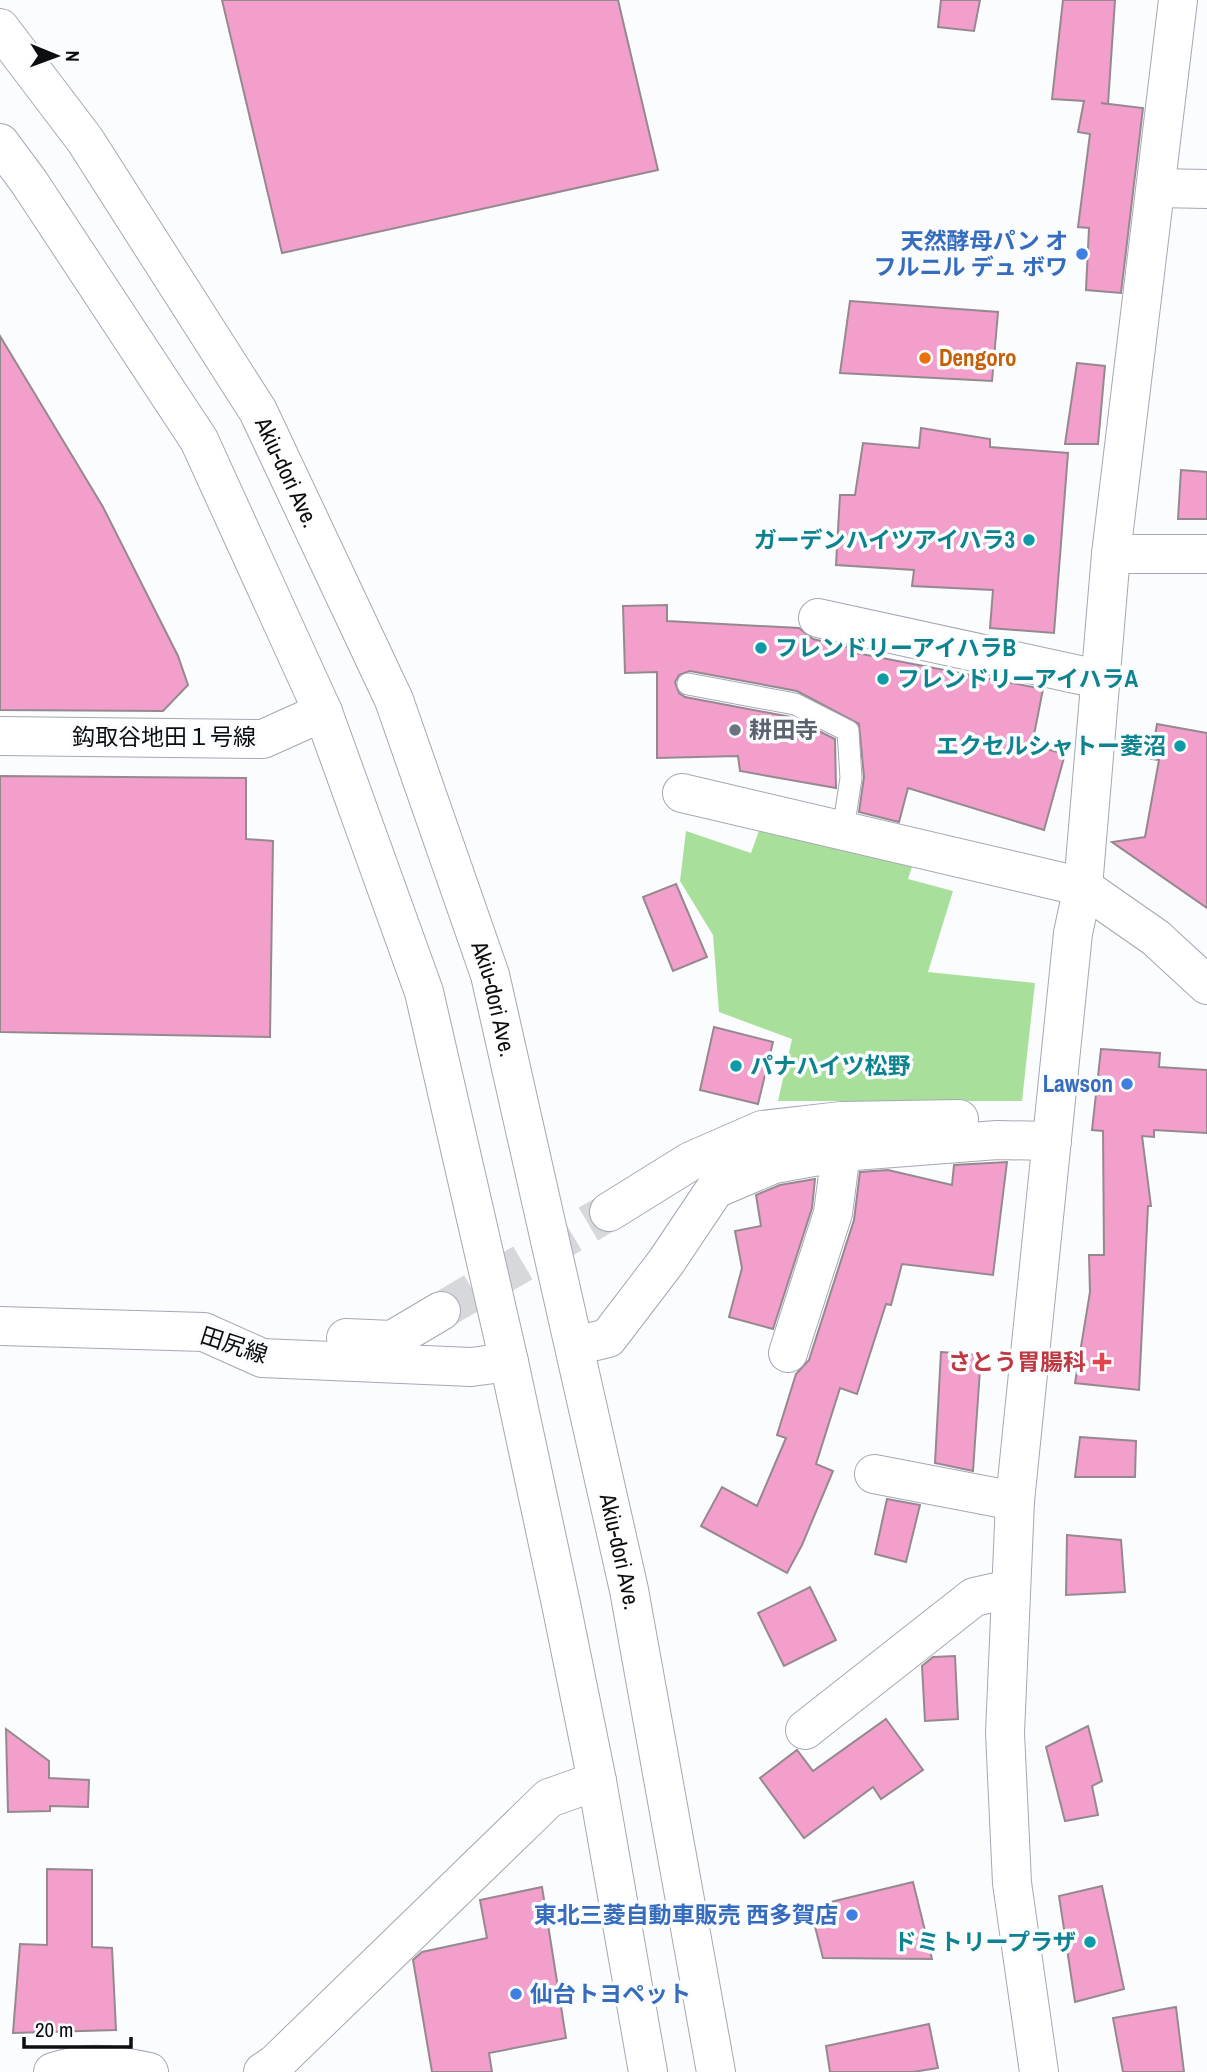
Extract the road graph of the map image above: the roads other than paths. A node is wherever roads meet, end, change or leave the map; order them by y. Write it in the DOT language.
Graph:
graph roads {
  1 [pos="1178,0"];
  2 [pos="0,28"];
  3 [pos="0,144"];
  4 [pos="1156,188"];
  5 [pos="1207,190"];
  6 [pos="1111,554"];
  7 [pos="1207,554"];
  8 [pos="818,618"];
  9 [pos="1098,679"];
  10 [pos="688,684"];
  11 [pos="323,712"];
  12 [pos="0,736"];
  13 [pos="682,793"];
  14 [pos="843,830"];
  15 [pos="1083,887"];
  16 [pos="1207,985"];
  17 [pos="1054,1127"];
  18 [pos="841,1152"];
  19 [pos="609,1212"];
  20 [pos="441,1311"];
  21 [pos="0,1326"];
  22 [pos="204,1332"];
  23 [pos="575,1346"];
  24 [pos="788,1353"];
  25 [pos="509,1362"];
  26 [pos="874,1474"];
  27 [pos="1015,1502"];
  28 [pos="1010,1590"];
  29 [pos="805,1730"];
  30 [pos="597,1781"];
  31 [pos="53,2072"];
  32 [pos="149,2072"];
  33 [pos="262,2072"];
  34 [pos="648,2072"];
  35 [pos="716,2072"];
  36 [pos="1039,2072"];
  1 -- 4 [label="main road"];
  2 -- 23 [label="main road, Akiu-dori Ave."];
  3 -- 11 [label="main road"];
  4 -- 5 [label="main road"];
  4 -- 6 [label="main road"];
  6 -- 7 [label="main road"];
  6 -- 9 [label="main road"];
  8 -- 9 [label="main road"];
  9 -- 15 [label="main road"];
  10 -- 14 [label="lane"];
  11 -- 12 [label="main road, 鈎取谷地田１号線"];
  11 -- 25 [label="main road"];
  13 -- 14 [label="main road"];
  14 -- 15 [label="main road"];
  15 -- 16 [label="main road"];
  15 -- 17 [label="main road"];
  17 -- 18 [label="main road"];
  17 -- 19 [label="main road"];
  17 -- 27 [label="main road"];
  18 -- 23 [label="main road"];
  18 -- 24 [label="main road"];
  20 -- 22 [label="main road"];
  21 -- 22 [label="main road, 田尻線"];
  22 -- 25 [label="main road, 田尻線"];
  23 -- 35 [label="main road, Akiu-dori Ave."];
  25 -- 30 [label="main road"];
  26 -- 27 [label="main road"];
  27 -- 28 [label="main road"];
  28 -- 29 [label="main road"];
  28 -- 36 [label="main road"];
  30 -- 33 [label="main road"];
  30 -- 34 [label="main road"];
  31 -- 32 [label="main road"];
}
